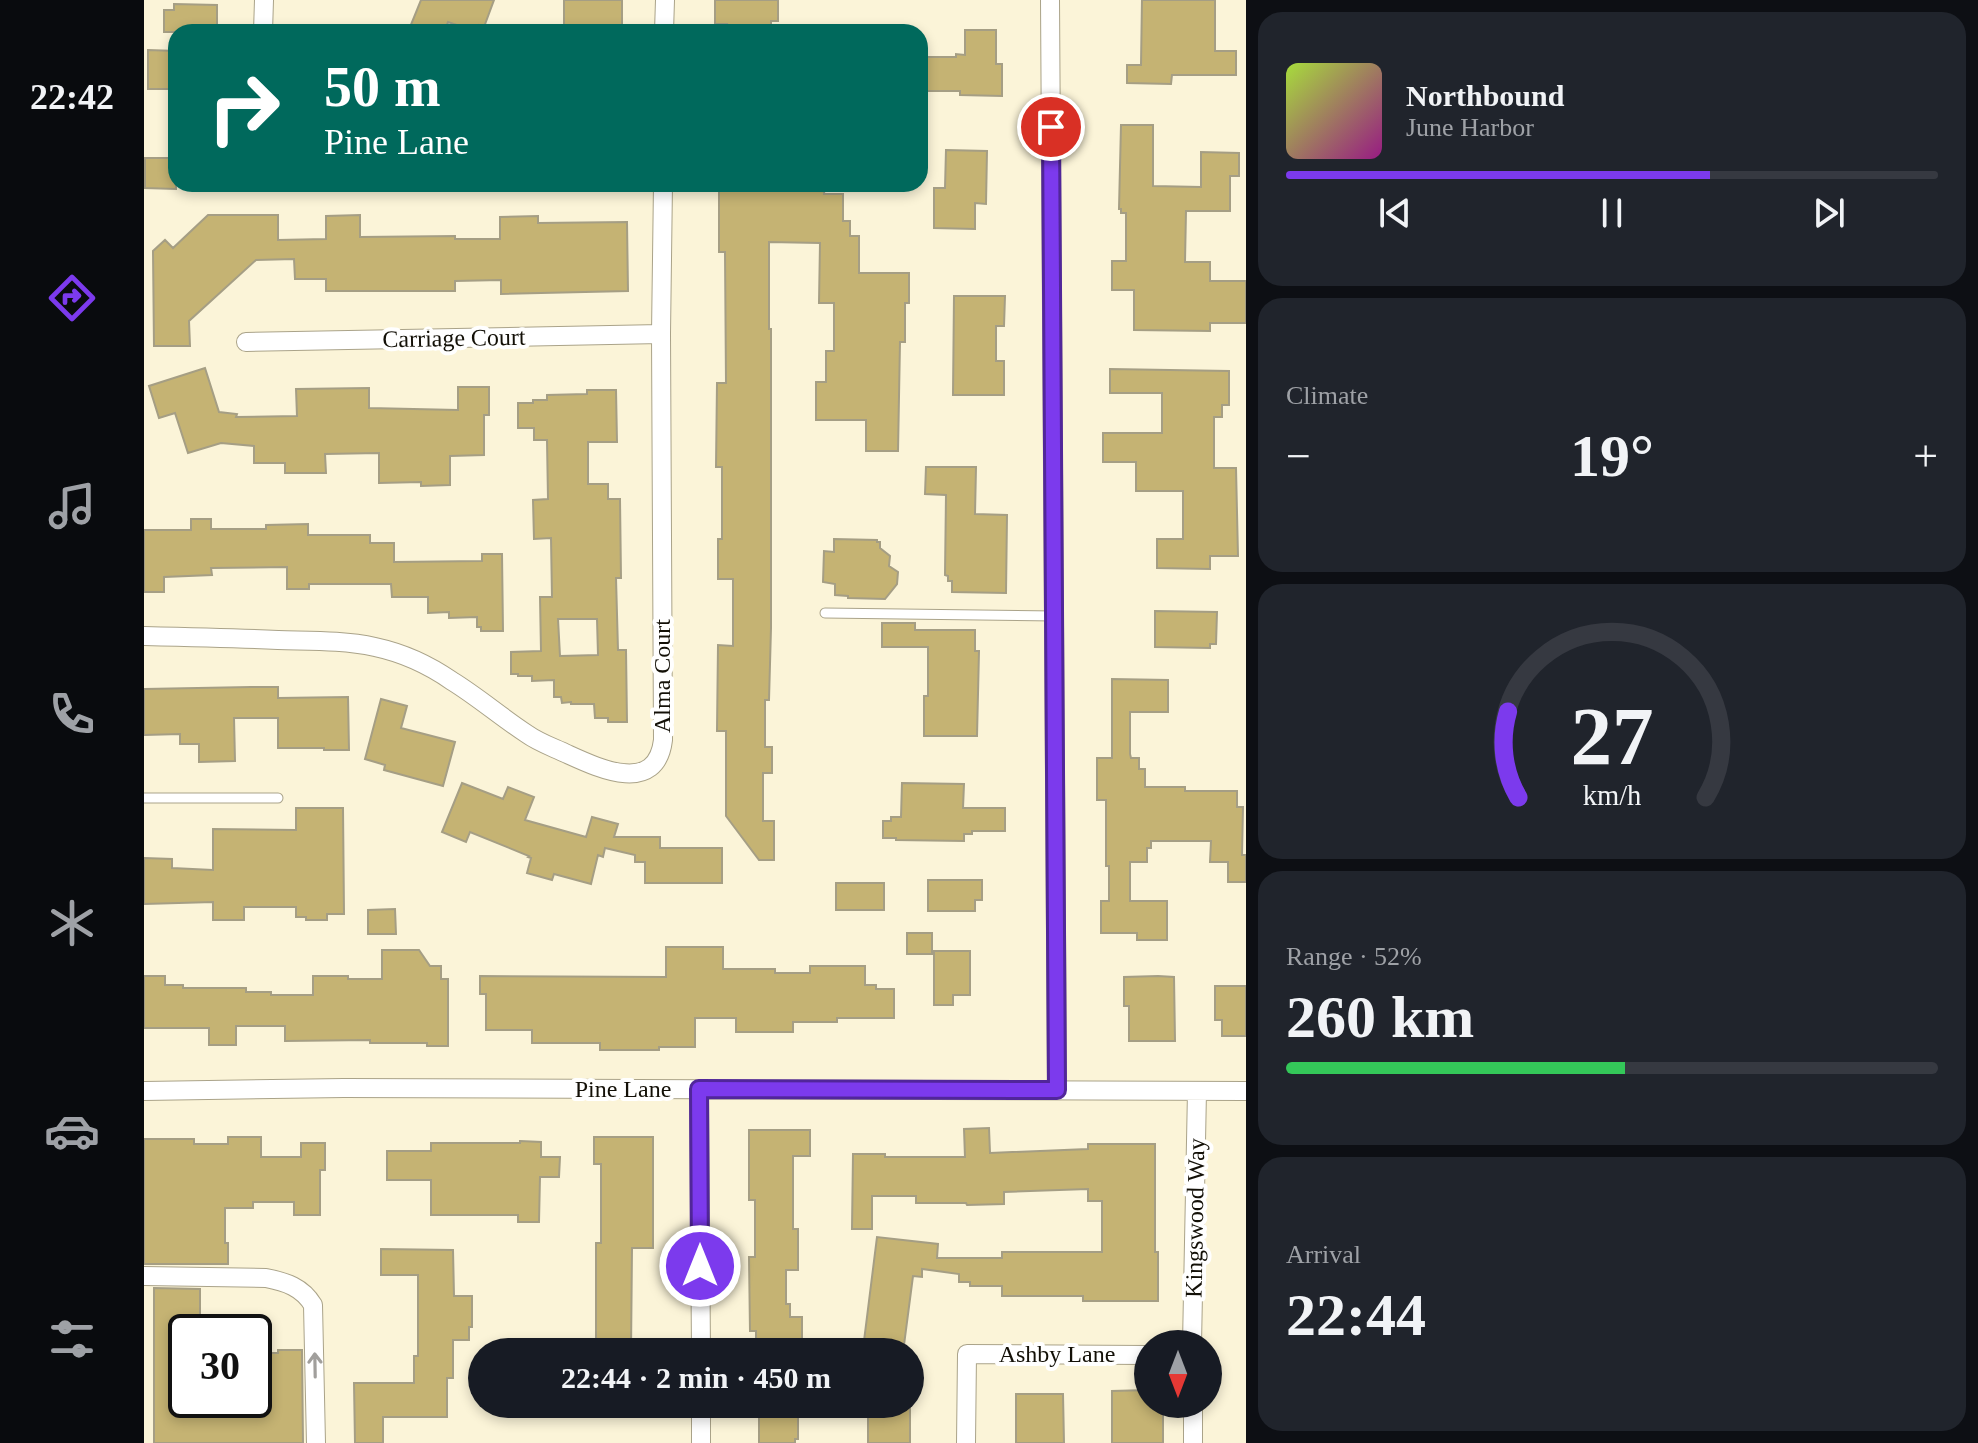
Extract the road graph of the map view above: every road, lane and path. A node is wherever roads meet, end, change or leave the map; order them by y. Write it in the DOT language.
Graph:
graph roads {
  1 [pos="264,0"];
  2 [pos="665,0"];
  3 [pos="1050,0"];
  4 [pos="263,24"];
  5 [pos="664,24"];
  6 [pos="663,192"];
  7 [pos="661,334"];
  8 [pos="246,342"];
  9 [pos="825,613"];
  10 [pos="1055,616"];
  11 [pos="144,636"];
  12 [pos="144,798"];
  13 [pos="278,798"];
  14 [pos="699,1089"];
  15 [pos="1057,1090"];
  16 [pos="144,1091"];
  17 [pos="1197,1091"];
  18 [pos="1246,1091"];
  19 [pos="144,1276"];
  20 [pos="1192,1330"];
  21 [pos="701,1338"];
  22 [pos="1134,1355"];
  23 [pos="701,1418"];
  24 [pos="1193,1418"];
  25 [pos="316,1443"];
  26 [pos="701,1443"];
  27 [pos="966,1443"];
  28 [pos="1193,1443"];
  1 -- 4 [label="street"];
  2 -- 5 [label="street"];
  3 -- 10 [label="street"];
  6 -- 7 [label="street, Alma Court"];
  7 -- 8 [label="street, Carriage Court"];
  7 -- 11 [label="street, Alma Court"];
  9 -- 10 [label="lane"];
  10 -- 15 [label="street"];
  12 -- 13 [label="lane"];
  14 -- 15 [label="street, Pine Lane"];
  14 -- 16 [label="street, Pine Lane"];
  14 -- 21 [label="street"];
  15 -- 17 [label="street, Pine Lane"];
  17 -- 18 [label="street, Pine Lane"];
  17 -- 20 [label="street, Kingswood Way"];
  25 -- 19 [label="street, one-way"];
  22 -- 27 [label="street, Ashby Lane"];
  23 -- 26 [label="street"];
  24 -- 28 [label="street"];
}
